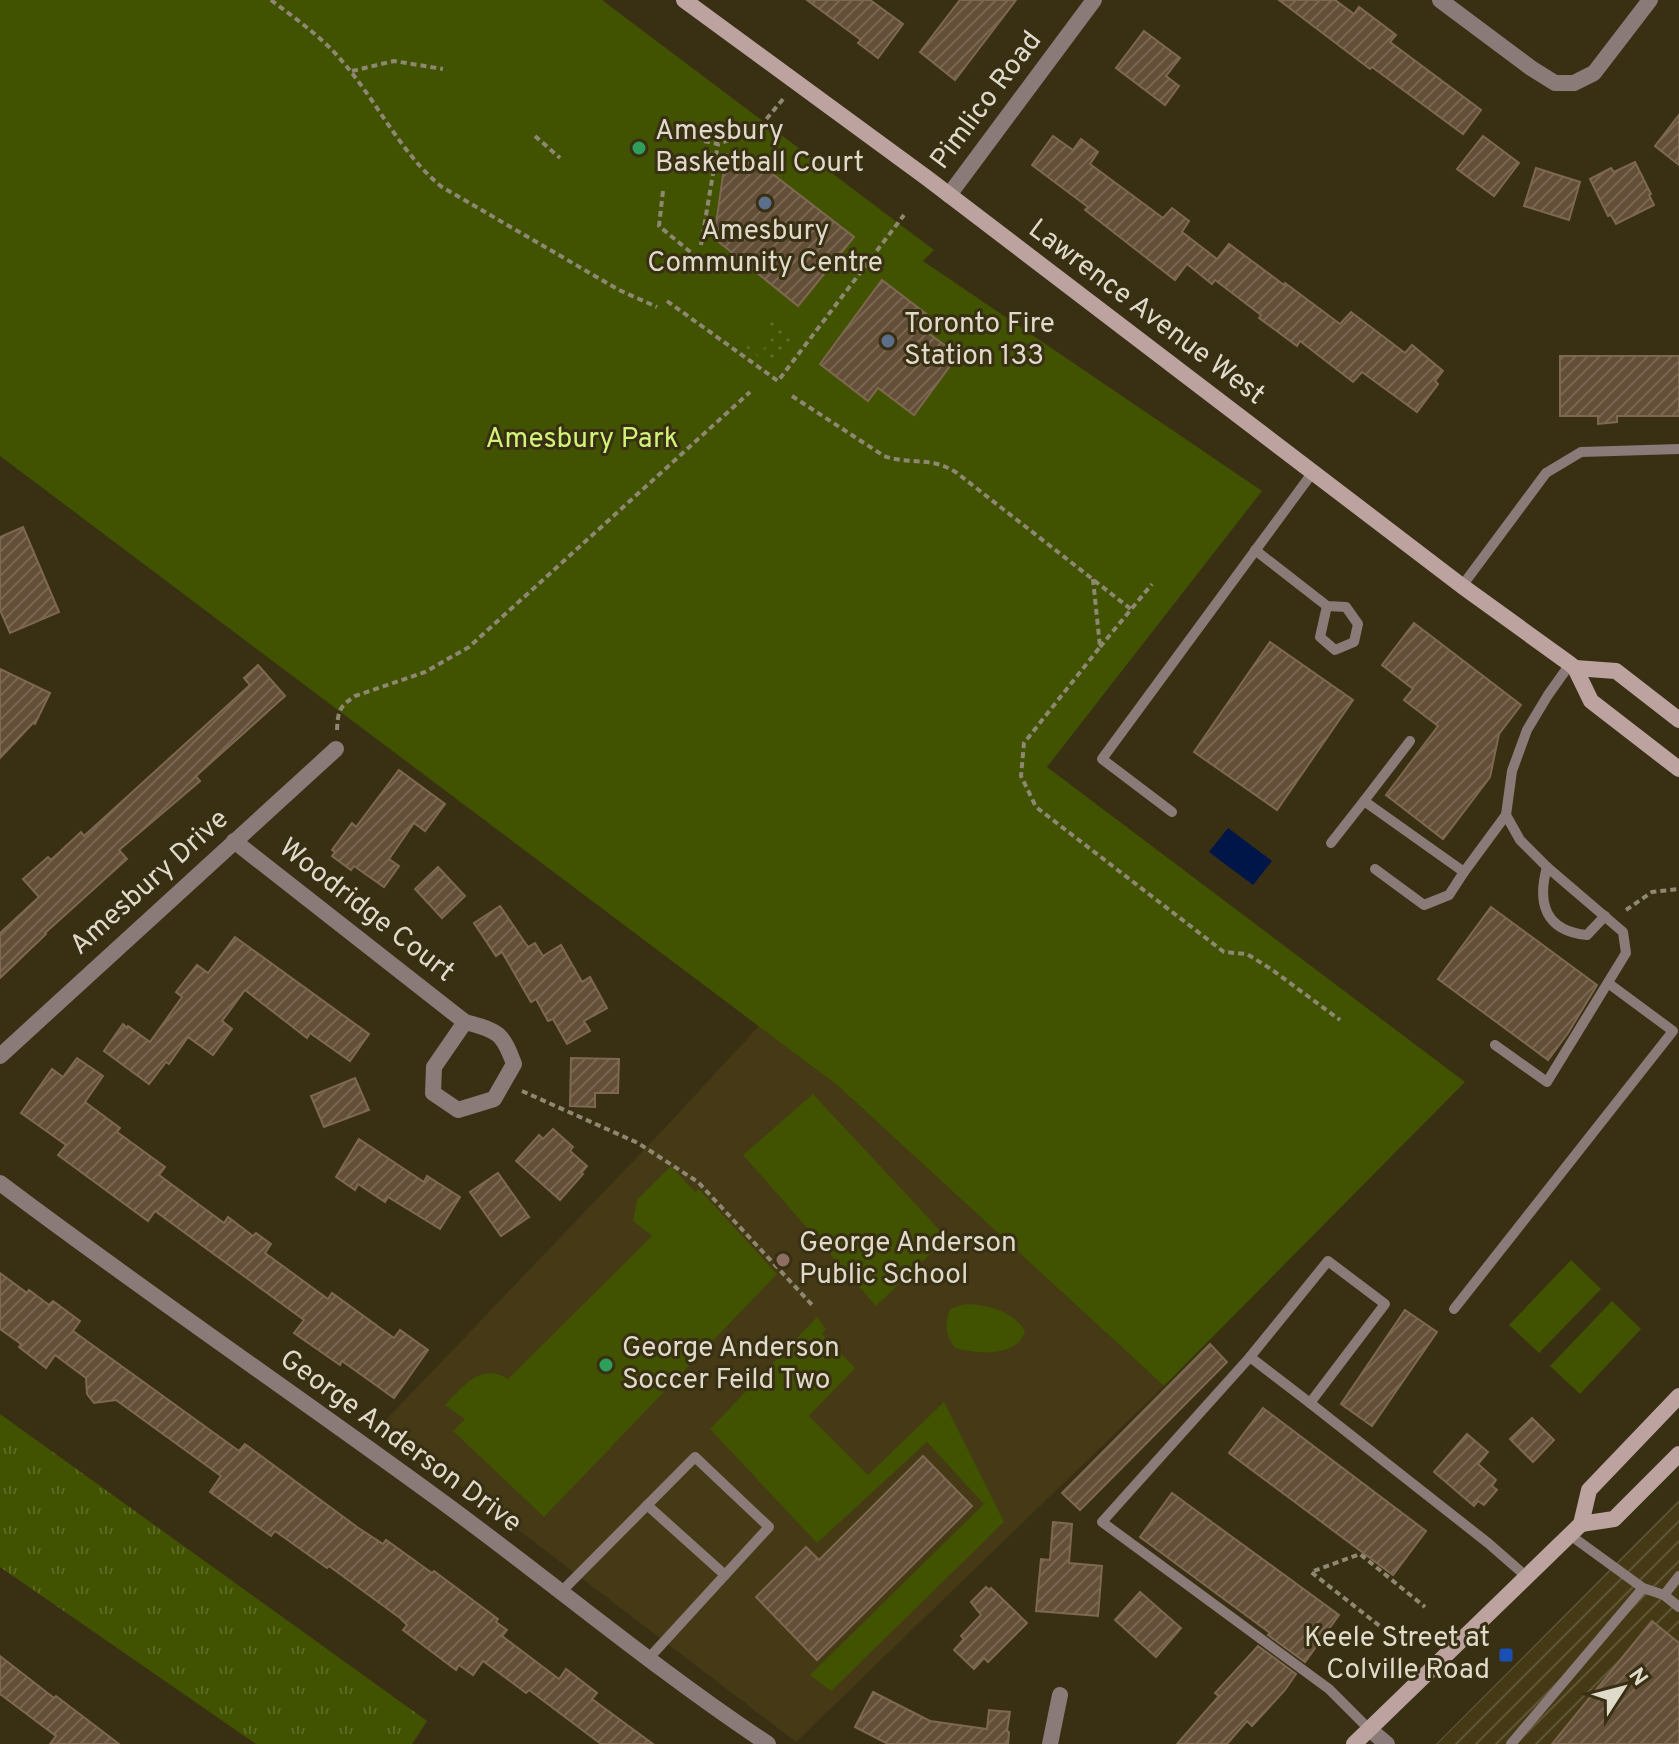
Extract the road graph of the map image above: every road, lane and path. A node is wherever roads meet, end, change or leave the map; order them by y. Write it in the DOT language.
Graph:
graph roads {
  1 [pos="271,0"];
  2 [pos="684,0"];
  3 [pos="1094,0"];
  4 [pos="1440,0"];
  5 [pos="1650,0"];
  6 [pos="443,69"];
  7 [pos="351,71"];
  8 [pos="796,84"];
  9 [pos="535,136"];
  10 [pos="704,141"];
  11 [pos="718,144"];
  12 [pos="560,158"];
  13 [pos="663,191"];
  14 [pos="949,195"];
  15 [pos="904,215"];
  16 [pos="701,245"];
  17 [pos="694,255"];
  18 [pos="667,301"];
  19 [pos="657,307"];
  20 [pos="750,392"];
  21 [pos="792,396"];
  22 [pos="1679,449"];
  23 [pos="1313,472"];
  24 [pos="1255,550"];
  25 [pos="1093,579"];
  26 [pos="1152,584"];
  27 [pos="1462,586"];
  28 [pos="1327,606"];
  29 [pos="1132,610"];
  30 [pos="1100,647"];
  31 [pos="1573,666"];
  32 [pos="1679,720"];
  33 [pos="1410,741"];
  34 [pos="336,749"];
  35 [pos="1679,769"];
  36 [pos="1364,801"];
  37 [pos="1172,812"];
  38 [pos="1506,815"];
  39 [pos="234,841"];
  40 [pos="1331,843"];
  41 [pos="1547,867"];
  42 [pos="1375,869"];
  43 [pos="1464,872"];
  44 [pos="1679,889"];
  45 [pos="1626,910"];
  46 [pos="1605,916"];
  47 [pos="1608,983"];
  48 [pos="1340,1020"];
  49 [pos="465,1022"];
  50 [pos="1495,1045"];
  51 [pos="0,1056"];
  52 [pos="503,1083"];
  53 [pos="0,1183"];
  54 [pos="814,1307"];
  55 [pos="1454,1309"];
  56 [pos="1250,1357"];
  57 [pos="1679,1396"];
  58 [pos="1310,1403"];
  59 [pos="1679,1455"];
  60 [pos="647,1505"];
  61 [pos="1576,1529"];
  62 [pos="725,1575"];
  63 [pos="1679,1576"];
  64 [pos="1527,1577"];
  65 [pos="1643,1588"];
  66 [pos="561,1592"];
  67 [pos="1664,1595"];
  68 [pos="1425,1607"];
  69 [pos="1679,1607"];
  70 [pos="1395,1638"];
  71 [pos="649,1658"];
  72 [pos="1060,1695"];
  73 [pos="1368,1728"];
  74 [pos="768,1744"];
  75 [pos="1050,1744"];
  76 [pos="1354,1744"];
  77 [pos="1387,1744"];
  78 [pos="1511,1744"];
  1 -- 7 [label="path"];
  2 -- 8 [label="main road, Lawrence Avenue West"];
  3 -- 14 [label="street, Pimlico Road"];
  4 -- 5 [label="street"];
  6 -- 7 [label="path"];
  7 -- 19 [label="path"];
  8 -- 11 [label="path"];
  8 -- 14 [label="main road, Lawrence Avenue West"];
  9 -- 12 [label="path"];
  10 -- 11 [label="path"];
  11 -- 16 [label="path"];
  13 -- 17 [label="path"];
  14 -- 23 [label="main road, Lawrence Avenue West"];
  15 -- 18 [label="path"];
  20 -- 34 [label="path"];
  21 -- 25 [label="path"];
  22 -- 27 [label="lane"];
  23 -- 24 [label="lane"];
  23 -- 27 [label="main road, Lawrence Avenue West"];
  24 -- 28 [label="lane"];
  24 -- 37 [label="lane"];
  25 -- 29 [label="path"];
  25 -- 30 [label="path"];
  26 -- 29 [label="path"];
  27 -- 31 [label="main road, Lawrence Avenue West"];
  28 -- 28 [label="lane"];
  29 -- 30 [label="path"];
  30 -- 48 [label="path"];
  31 -- 32 [label="main road"];
  31 -- 35 [label="main road, Lawrence Avenue West"];
  31 -- 38 [label="lane"];
  33 -- 36 [label="lane"];
  34 -- 39 [label="street, Amesbury Drive"];
  36 -- 40 [label="lane"];
  36 -- 43 [label="lane"];
  38 -- 41 [label="lane"];
  38 -- 43 [label="lane"];
  39 -- 49 [label="street, Woodridge Court"];
  39 -- 51 [label="street, Amesbury Drive"];
  41 -- 46 [label="lane"];
  41 -- 46 [label="lane"];
  42 -- 43 [label="lane"];
  44 -- 45 [label="path"];
  46 -- 47 [label="lane"];
  47 -- 50 [label="lane"];
  47 -- 55 [label="lane"];
  49 -- 52 [label="street, Woodridge Court"];
  49 -- 52 [label="street, Woodridge Court"];
  52 -- 54 [label="path"];
  53 -- 66 [label="street, George Anderson Drive"];
  56 -- 58 [label="lane"];
  56 -- 58 [label="lane"];
  56 -- 73 [label="lane"];
  57 -- 61 [label="main road"];
  58 -- 64 [label="lane"];
  59 -- 61 [label="main road"];
  60 -- 62 [label="lane"];
  60 -- 62 [label="lane"];
  60 -- 66 [label="lane"];
  61 -- 64 [label="main road"];
  61 -- 65 [label="lane"];
  62 -- 71 [label="lane"];
  63 -- 67 [label="lane"];
  64 -- 73 [label="main road"];
  65 -- 67 [label="lane"];
  65 -- 78 [label="lane"];
  66 -- 71 [label="street, George Anderson Drive"];
  67 -- 69 [label="lane"];
  68 -- 70 [label="path"];
  71 -- 74 [label="street, George Anderson Drive"];
  72 -- 75 [label="street"];
  73 -- 76 [label="main road"];
  73 -- 77 [label="street"];
}
